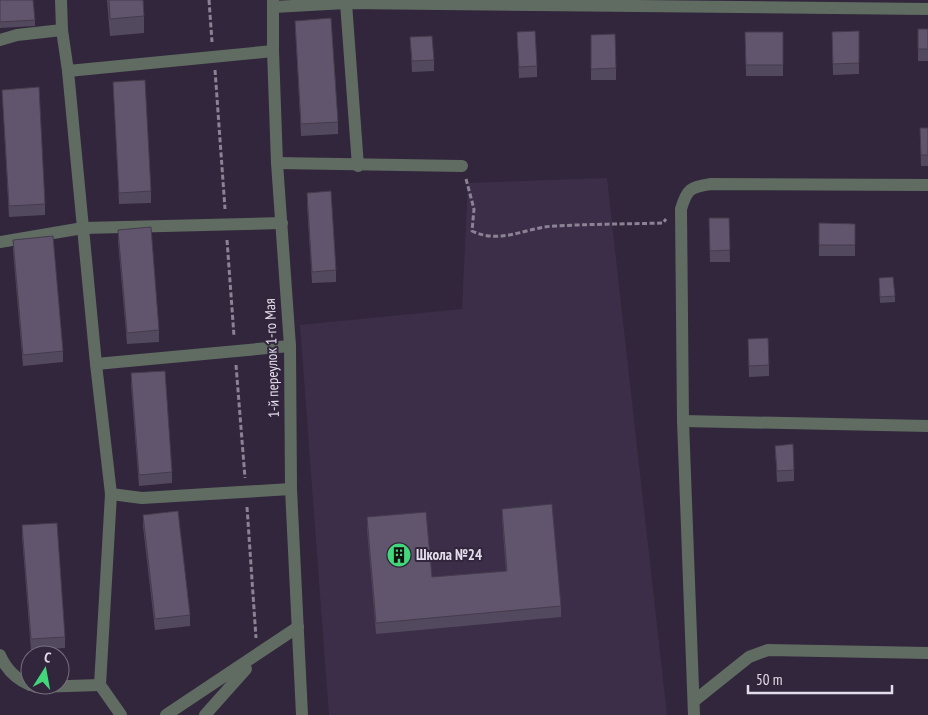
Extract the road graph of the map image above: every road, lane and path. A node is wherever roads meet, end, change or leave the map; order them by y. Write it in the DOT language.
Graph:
graph roads {
  1 [pos="61,0"];
  2 [pos="209,0"];
  3 [pos="346,3"];
  4 [pos="274,4"];
  5 [pos="928,9"];
  6 [pos="62,30"];
  7 [pos="0,40"];
  8 [pos="272,50"];
  9 [pos="214,56"];
  10 [pos="68,71"];
  11 [pos="277,164"];
  12 [pos="358,166"];
  13 [pos="462,166"];
  14 [pos="928,185"];
  15 [pos="669,215"];
  16 [pos="282,223"];
  17 [pos="226,224"];
  18 [pos="83,228"];
  19 [pos="0,242"];
  20 [pos="290,346"];
  21 [pos="235,351"];
  22 [pos="96,364"];
  23 [pos="683,420"];
  24 [pos="928,426"];
  25 [pos="290,489"];
  26 [pos="246,492"];
  27 [pos="112,494"];
  28 [pos="298,627"];
  29 [pos="928,653"];
  30 [pos="0,655"];
  31 [pos="258,656"];
  32 [pos="20,681"];
  33 [pos="100,685"];
  34 [pos="70,686"];
  35 [pos="694,702"];
  36 [pos="121,715"];
  37 [pos="166,715"];
  38 [pos="205,715"];
  39 [pos="302,715"];
  40 [pos="694,715"];
  1 -- 6 [label="street"];
  2 -- 9 [label="path"];
  3 -- 4 [label="street"];
  3 -- 5 [label="street"];
  3 -- 12 [label="street"];
  4 -- 8 [label="street, 1-й переулок 1-го Мая"];
  6 -- 7 [label="street"];
  6 -- 10 [label="street"];
  8 -- 9 [label="street"];
  8 -- 11 [label="street, 1-й переулок 1-го Мая"];
  9 -- 10 [label="street"];
  9 -- 17 [label="path"];
  10 -- 18 [label="street"];
  11 -- 12 [label="street"];
  11 -- 16 [label="street, 1-й переулок 1-го Мая"];
  12 -- 13 [label="street"];
  13 -- 15 [label="path"];
  14 -- 23 [label="street"];
  16 -- 17 [label="street"];
  16 -- 20 [label="street, 1-й переулок 1-го Мая"];
  17 -- 18 [label="street"];
  17 -- 21 [label="path"];
  18 -- 19 [label="street"];
  18 -- 22 [label="street"];
  20 -- 21 [label="street"];
  20 -- 25 [label="street, 1-й переулок 1-го Мая"];
  21 -- 22 [label="street"];
  21 -- 26 [label="path"];
  22 -- 27 [label="street"];
  23 -- 24 [label="street"];
  23 -- 35 [label="street"];
  25 -- 26 [label="street"];
  25 -- 28 [label="street, 1-й переулок 1-го Мая"];
  26 -- 27 [label="street"];
  26 -- 31 [label="path"];
  27 -- 33 [label="street"];
  28 -- 31 [label="street"];
  28 -- 39 [label="street, 1-й переулок 1-го Мая"];
  29 -- 35 [label="street"];
  30 -- 32 [label="street"];
  31 -- 37 [label="street"];
  31 -- 38 [label="street"];
  33 -- 34 [label="street"];
  33 -- 36 [label="street"];
  35 -- 40 [label="street"];
}
